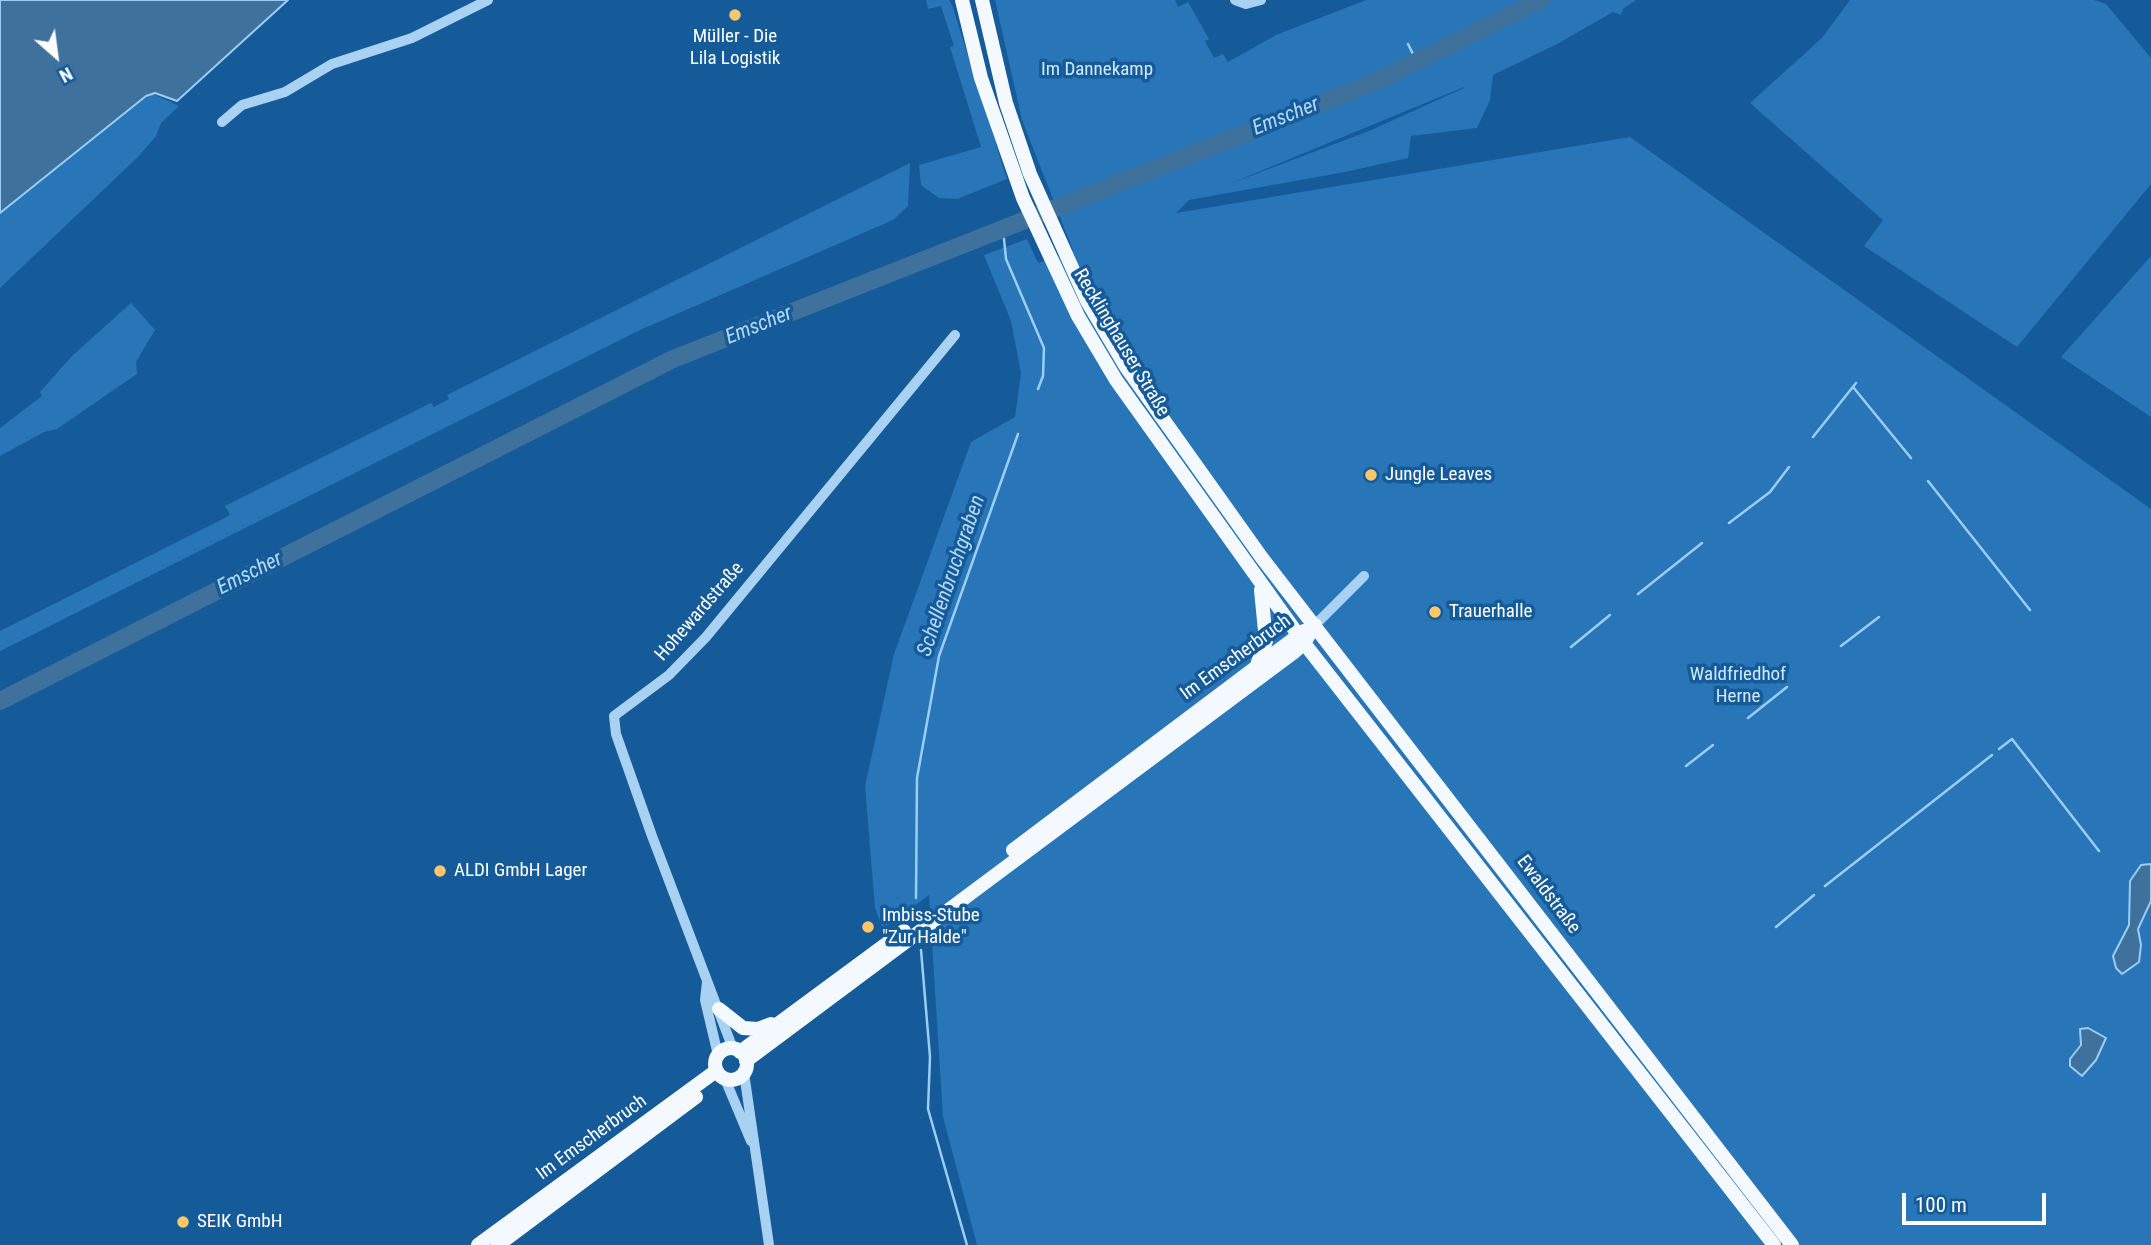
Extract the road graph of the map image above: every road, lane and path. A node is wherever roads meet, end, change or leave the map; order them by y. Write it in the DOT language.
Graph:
graph roads {
  1 [pos="488,0"];
  2 [pos="962,0"];
  3 [pos="982,0"];
  4 [pos="1235,0"];
  5 [pos="1261,0"];
  6 [pos="222,122"];
  7 [pos="955,335"];
  8 [pos="1364,576"];
  9 [pos="1259,583"];
  10 [pos="1315,625"];
  11 [pos="1300,639"];
  12 [pos="1257,664"];
  13 [pos="707,982"];
  14 [pos="719,1009"];
  15 [pos="785,1018"];
  16 [pos="718,1055"];
  17 [pos="741,1059"];
  18 [pos="721,1076"];
  19 [pos="752,1143"];
  20 [pos="495,1242"];
  21 [pos="478,1245"];
  22 [pos="769,1245"];
  23 [pos="1774,1245"];
  24 [pos="1792,1245"];
  1 -- 6 [label="street"];
  2 -- 9 [label="main road, Recklinghauser Straße"];
  3 -- 10 [label="main road, Recklinghauser Straße"];
  4 -- 5 [label="street"];
  7 -- 13 [label="street, Hohewardstraße"];
  8 -- 10 [label="street"];
  9 -- 11 [label="main road, Recklinghauser Straße"];
  9 -- 12 [label="main road"];
  10 -- 11 [label="main road, Im Emscherbruch"];
  10 -- 24 [label="main road, Ewaldstraße"];
  11 -- 12 [label="main road, Im Emscherbruch"];
  11 -- 17 [label="main road, Im Emscherbruch"];
  11 -- 23 [label="main road, Ewaldstraße"];
  12 -- 15 [label="main road, Im Emscherbruch"];
  13 -- 14 [label="street, Hohewardstraße"];
  13 -- 16 [label="street, Hohewardstraße"];
  14 -- 15 [label="main road"];
  14 -- 17 [label="street, Hohewardstraße"];
  15 -- 17 [label="main road, Im Emscherbruch"];
  16 -- 17 [label="main road, Im Emscherbruch"];
  16 -- 18 [label="main road"];
  17 -- 18 [label="main road, Im Emscherbruch"];
  17 -- 19 [label="street, Hohewardstraße"];
  18 -- 19 [label="street, Hohewardstraße"];
  18 -- 20 [label="main road, Im Emscherbruch"];
  19 -- 22 [label="street, Hohewardstraße"];
  20 -- 21 [label="main road, Im Emscherbruch"];
}
